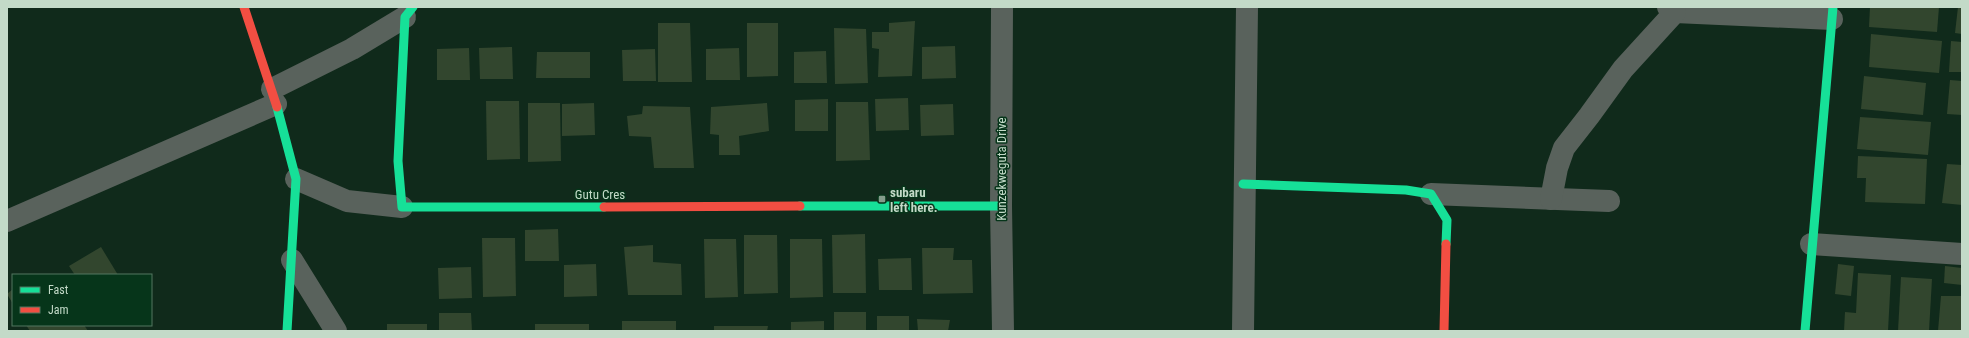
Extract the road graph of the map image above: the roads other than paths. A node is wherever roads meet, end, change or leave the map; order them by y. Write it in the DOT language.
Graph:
graph roads {
  1 [pos="1002,7"];
  2 [pos="1247,7"];
  3 [pos="245,8"];
  4 [pos="1671,10"];
  5 [pos="409,12"];
  6 [pos="1832,13"];
  7 [pos="274,97"];
  8 [pos="296,179"];
  9 [pos="1243,184"];
  10 [pos="1431,194"];
  11 [pos="1551,200"];
  12 [pos="1609,202"];
  13 [pos="1001,206"];
  14 [pos="402,207"];
  15 [pos="7,221"];
  16 [pos="1811,244"];
  17 [pos="1962,254"];
  18 [pos="292,260"];
  19 [pos="287,331"];
  20 [pos="336,331"];
  21 [pos="1003,331"];
  22 [pos="1243,331"];
  23 [pos="1444,331"];
  24 [pos="1805,331"];
  1 -- 13 [label="street, Kunzekweguta Drive"];
  2 -- 9 [label="street"];
  3 -- 7 [label="street"];
  4 -- 6 [label="street"];
  4 -- 11 [label="street"];
  5 -- 7 [label="street"];
  5 -- 14 [label="street"];
  6 -- 16 [label="street"];
  7 -- 8 [label="street"];
  7 -- 15 [label="street"];
  8 -- 14 [label="street"];
  8 -- 18 [label="street"];
  9 -- 10 [label="street"];
  9 -- 22 [label="street"];
  10 -- 11 [label="street"];
  10 -- 23 [label="street"];
  11 -- 12 [label="street"];
  13 -- 14 [label="street, Gutu Cres"];
  13 -- 21 [label="street, Kunzekweguta Drive"];
  16 -- 17 [label="street"];
  16 -- 24 [label="street"];
  18 -- 19 [label="street"];
  18 -- 20 [label="street"];
}
